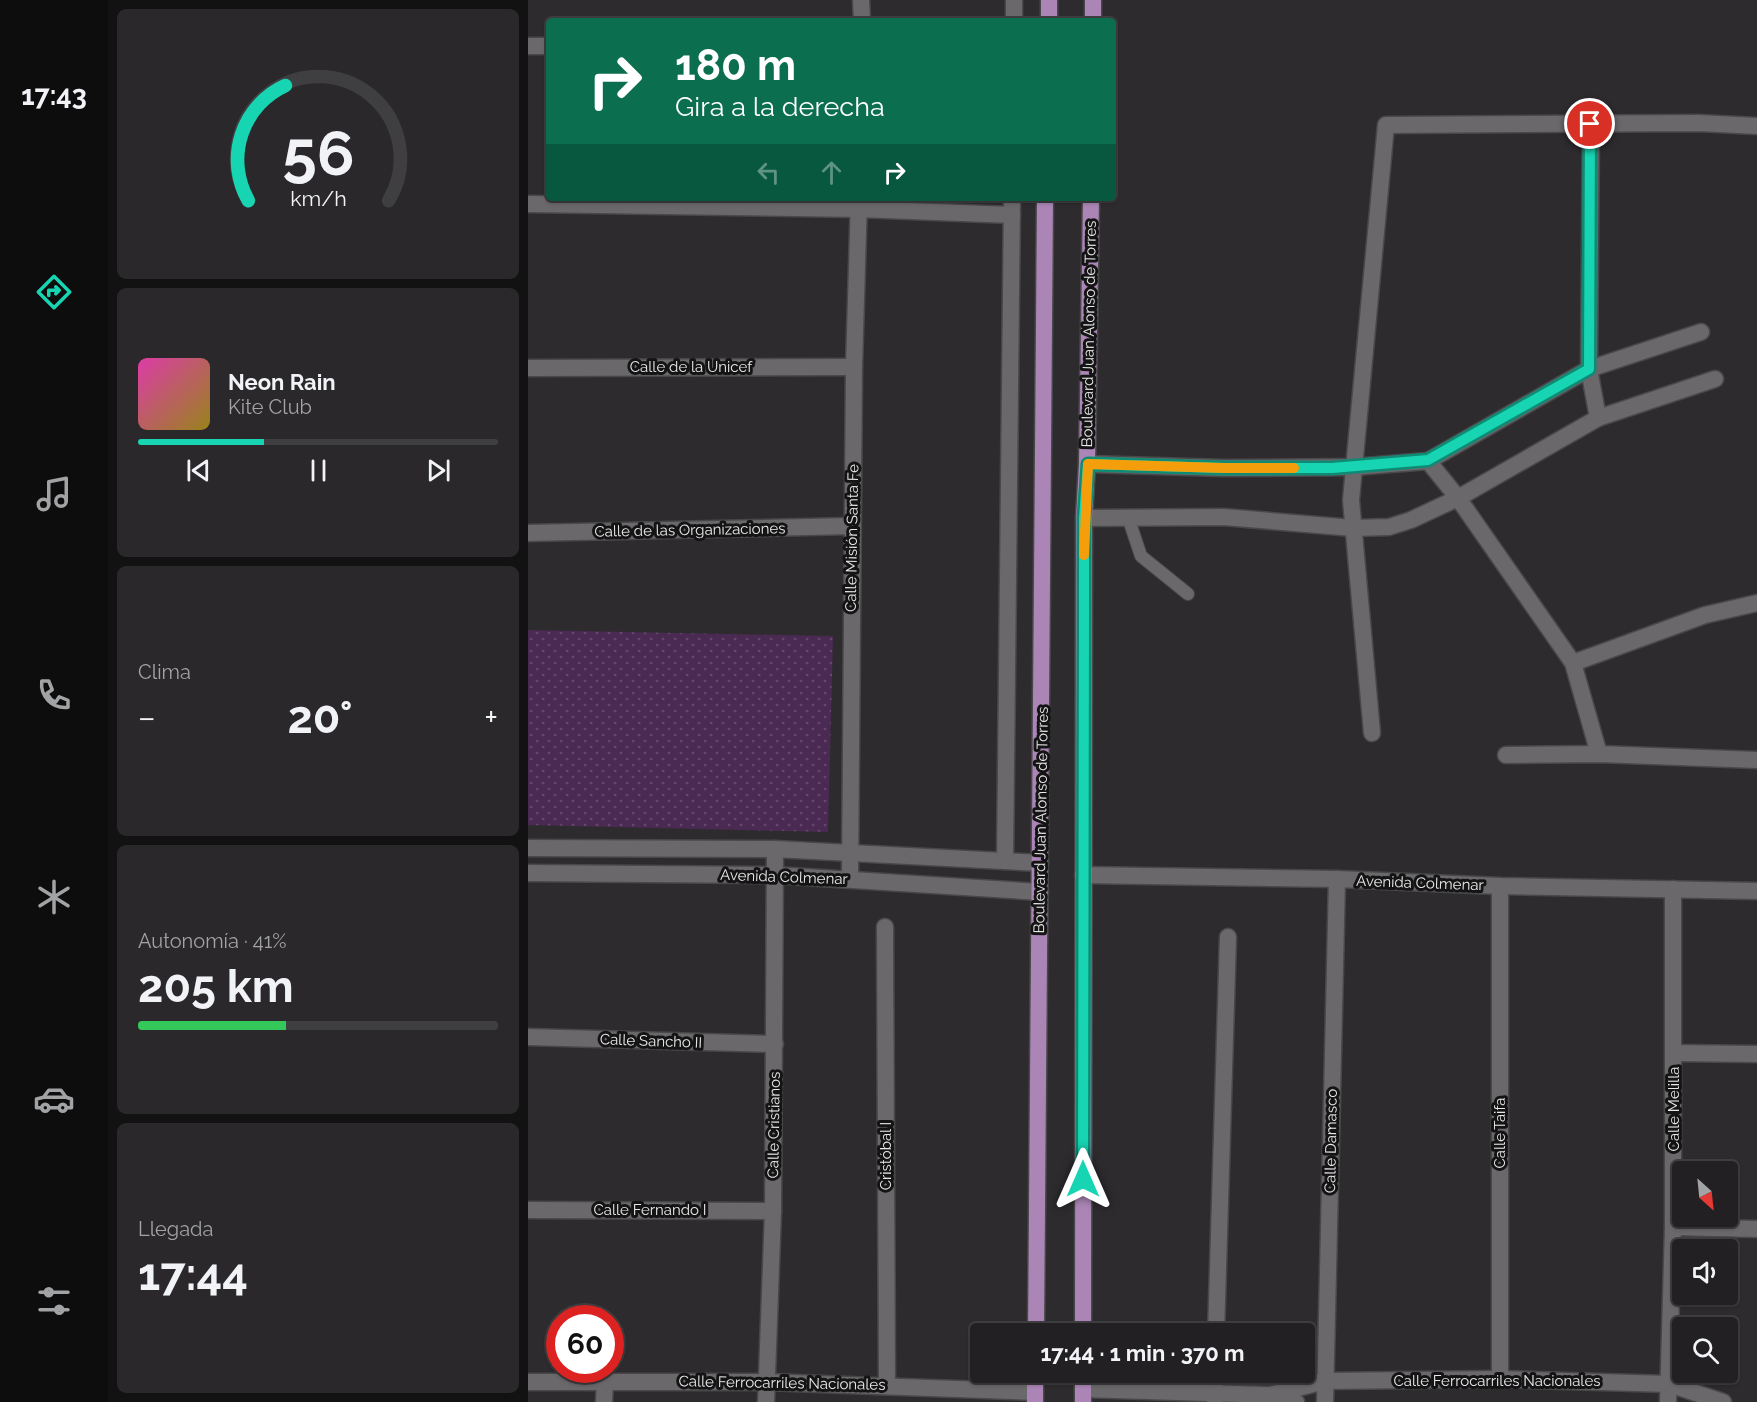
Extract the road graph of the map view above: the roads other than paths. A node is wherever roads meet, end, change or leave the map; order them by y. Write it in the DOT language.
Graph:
graph roads {
  1 [pos="861,0"];
  2 [pos="1014,0"];
  3 [pos="1049,0"];
  4 [pos="1093,0"];
  5 [pos="862,18"];
  6 [pos="1014,18"];
  7 [pos="1049,18"];
  8 [pos="1093,18"];
  9 [pos="528,46"];
  10 [pos="546,46"];
  11 [pos="1590,124"];
  12 [pos="1757,126"];
  13 [pos="1046,201"];
  14 [pos="1091,201"];
  15 [pos="859,203"];
  16 [pos="528,204"];
  17 [pos="1012,206"];
  18 [pos="1701,332"];
  19 [pos="854,367"];
  20 [pos="528,368"];
  21 [pos="1589,369"];
  22 [pos="1715,379"];
  23 [pos="1598,418"];
  24 [pos="1428,460"];
  25 [pos="1088,464"];
  26 [pos="1354,467"];
  27 [pos="1458,498"];
  28 [pos="1128,517"];
  29 [pos="1084,518"];
  30 [pos="852,526"];
  31 [pos="1353,528"];
  32 [pos="528,533"];
  33 [pos="1188,594"];
  34 [pos="1757,603"];
  35 [pos="1573,663"];
  36 [pos="1372,734"];
  37 [pos="1599,754"];
  38 [pos="1506,755"];
  39 [pos="1757,760"];
  40 [pos="528,848"];
  41 [pos="775,849"];
  42 [pos="850,852"];
  43 [pos="1005,861"];
  44 [pos="1040,863"];
  45 [pos="528,873"];
  46 [pos="774,875"];
  47 [pos="1083,875"];
  48 [pos="850,879"];
  49 [pos="1336,879"];
  50 [pos="1500,886"];
  51 [pos="1673,889"];
  52 [pos="1757,891"];
  53 [pos="1040,892"];
  54 [pos="885,927"];
  55 [pos="1228,937"];
  56 [pos="528,1037"];
  57 [pos="775,1044"];
  58 [pos="1674,1053"];
  59 [pos="1757,1054"];
  60 [pos="1673,1161"];
  61 [pos="528,1210"];
  62 [pos="773,1211"];
  63 [pos="1673,1227"];
  64 [pos="1757,1229"];
  65 [pos="1036,1323"];
  66 [pos="1083,1323"];
  67 [pos="1216,1323"];
  68 [pos="1500,1379"];
  69 [pos="624,1381"];
  70 [pos="1325,1381"];
  71 [pos="528,1382"];
  72 [pos="546,1382"];
  73 [pos="766,1382"];
  74 [pos="604,1383"];
  75 [pos="1669,1384"];
  76 [pos="887,1385"];
  77 [pos="1083,1388"];
  78 [pos="1270,1395"];
  79 [pos="1035,1397"];
  80 [pos="1215,1397"];
  81 [pos="604,1402"];
  82 [pos="766,1402"];
  83 [pos="1296,1402"];
  84 [pos="1325,1402"];
  85 [pos="1668,1402"];
  86 [pos="1722,1402"];
  87 [pos="1737,1402"];
  1 -- 5 [label="street"];
  2 -- 6 [label="street"];
  3 -- 7 [label="main road"];
  4 -- 8 [label="main road"];
  9 -- 10 [label="street"];
  11 -- 12 [label="street"];
  11 -- 21 [label="street"];
  11 -- 26 [label="street"];
  13 -- 44 [label="main road, Boulevard Juan Alonso de Torres"];
  14 -- 25 [label="main road, Boulevard Juan Alonso de Torres"];
  15 -- 16 [label="street"];
  15 -- 17 [label="street"];
  15 -- 19 [label="street, Calle Misión Santa Fe"];
  17 -- 43 [label="street"];
  18 -- 21 [label="street"];
  19 -- 20 [label="street, Calle de la Unicef"];
  19 -- 30 [label="street, Calle Misión Santa Fe"];
  21 -- 23 [label="street"];
  21 -- 24 [label="street"];
  22 -- 23 [label="street"];
  23 -- 27 [label="street"];
  24 -- 26 [label="street"];
  24 -- 27 [label="street"];
  25 -- 26 [label="street"];
  25 -- 29 [label="main road, Boulevard Juan Alonso de Torres"];
  26 -- 31 [label="street"];
  27 -- 31 [label="street"];
  27 -- 35 [label="street"];
  28 -- 29 [label="street"];
  28 -- 31 [label="street"];
  28 -- 33 [label="lane"];
  29 -- 47 [label="main road, Boulevard Juan Alonso de Torres"];
  30 -- 32 [label="street, Calle de las Organizaciones"];
  30 -- 42 [label="street, Calle Misión Santa Fe"];
  31 -- 36 [label="street"];
  34 -- 35 [label="street"];
  35 -- 37 [label="street"];
  37 -- 38 [label="street"];
  37 -- 39 [label="street"];
  40 -- 41 [label="street, Avenida Colmenar"];
  41 -- 42 [label="street, Avenida Colmenar"];
  41 -- 46 [label="street, Calle Cristianos"];
  42 -- 43 [label="street, Avenida Colmenar"];
  42 -- 48 [label="street, Calle Misión Santa Fe"];
  43 -- 44 [label="street, Avenida Colmenar"];
  44 -- 53 [label="main road, Boulevard Juan Alonso de Torres"];
  45 -- 46 [label="street, Avenida Colmenar"];
  46 -- 48 [label="street, Avenida Colmenar"];
  46 -- 57 [label="street, Calle Cristianos"];
  47 -- 49 [label="street, Avenida Colmenar"];
  47 -- 66 [label="main road, Boulevard Juan Alonso de Torres"];
  48 -- 53 [label="street, Avenida Colmenar"];
  49 -- 50 [label="street, Avenida Colmenar"];
  49 -- 70 [label="street, Calle Damasco"];
  50 -- 51 [label="street, Avenida Colmenar"];
  50 -- 68 [label="street, Calle Taifa"];
  51 -- 52 [label="street, Avenida Colmenar"];
  51 -- 58 [label="street, Calle Melilla"];
  53 -- 65 [label="main road, Boulevard Juan Alonso de Torres"];
  54 -- 76 [label="street, Cristóbal I"];
  55 -- 67 [label="street"];
  56 -- 57 [label="street, Calle Sancho II"];
  57 -- 62 [label="street, Calle Cristianos"];
  58 -- 59 [label="street"];
  58 -- 60 [label="street, Calle Melilla"];
  61 -- 62 [label="street, Calle Fernando I"];
  62 -- 73 [label="street, Calle Cristianos"];
  63 -- 64 [label="street"];
  63 -- 75 [label="street, Calle Melilla"];
  68 -- 70 [label="street, Calle Ferrocarriles Nacionales"];
  68 -- 75 [label="street, Calle Ferrocarriles Nacionales"];
  69 -- 73 [label="street, Calle Ferrocarriles Nacionales"];
  70 -- 78 [label="street, Calle Ferrocarriles Nacionales"];
  70 -- 84 [label="street, Calle Damasco"];
  71 -- 72 [label="street, Calle Ferrocarriles Nacionales"];
  73 -- 76 [label="street, Calle Ferrocarriles Nacionales"];
  73 -- 82 [label="street, Calle Cristianos"];
  74 -- 81 [label="street"];
  75 -- 85 [label="street, Calle Melilla"];
  75 -- 86 [label="street, Calle Ferrocarriles Nacionales"];
  76 -- 79 [label="street, Calle Ferrocarriles Nacionales"];
  77 -- 80 [label="street, Calle Ferrocarriles Nacionales"];
  78 -- 80 [label="street, Calle Ferrocarriles Nacionales"];
  78 -- 83 [label="street, Calle Ferrocarriles Nacionales"];
  86 -- 87 [label="street, Calle Ferrocarriles Nacionales"];
}
